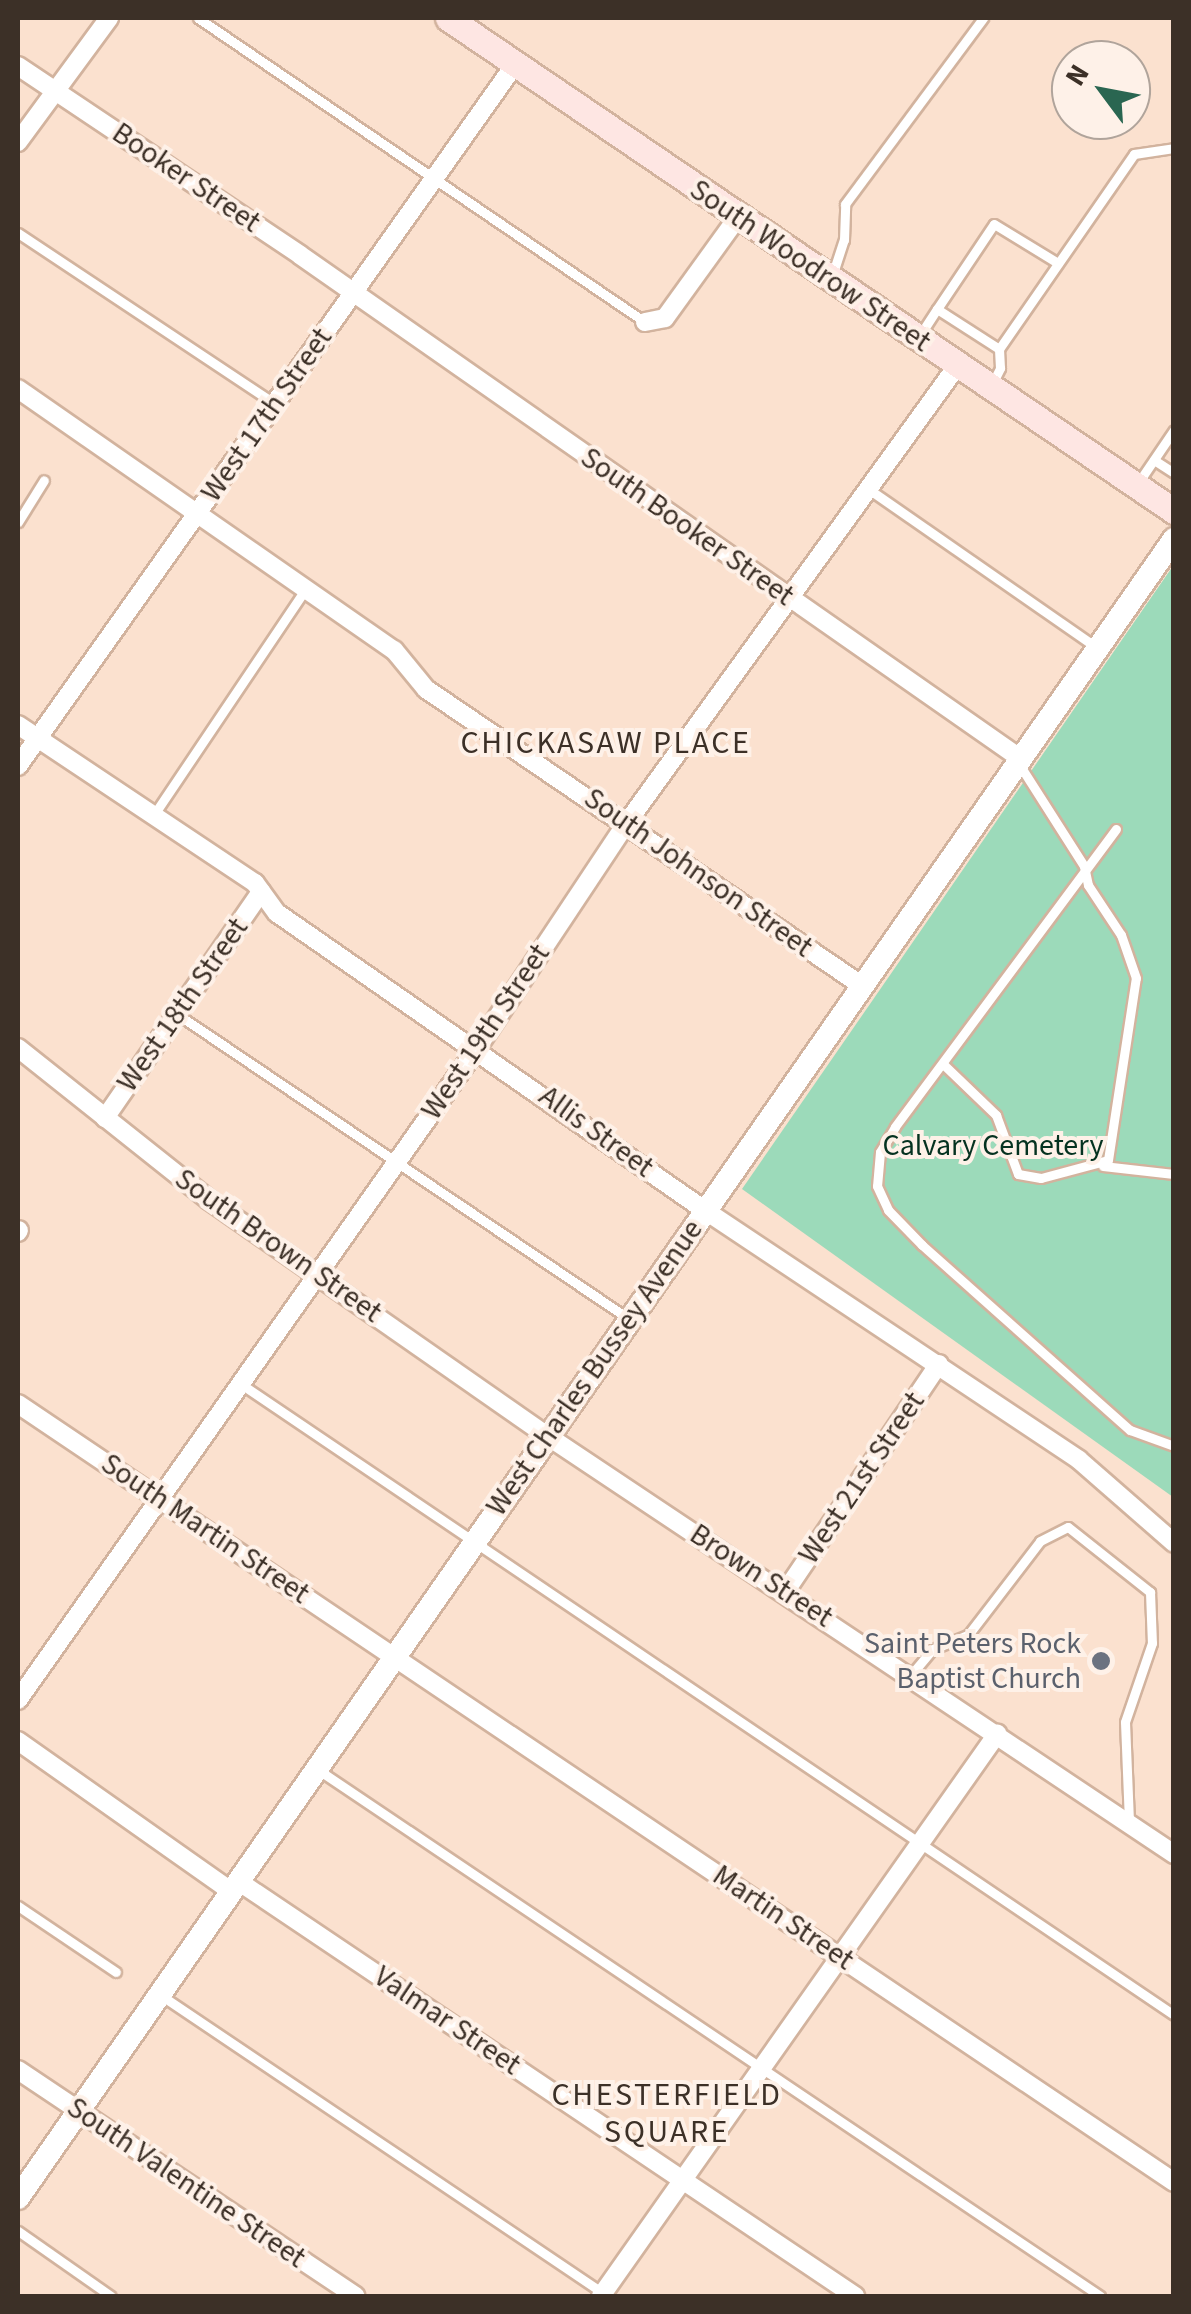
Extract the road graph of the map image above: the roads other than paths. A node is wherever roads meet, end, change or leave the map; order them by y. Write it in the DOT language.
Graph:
graph roads {
  1 [pos="108,18"];
  2 [pos="198,18"];
  3 [pos="448,18"];
  4 [pos="983,18"];
  5 [pos="516,63"];
  6 [pos="18,66"];
  7 [pos="55,90"];
  8 [pos="18,142"];
  9 [pos="1174,148"];
  10 [pos="434,178"];
  11 [pos="738,218"];
  12 [pos="18,234"];
  13 [pos="1058,263"];
  14 [pos="832,279"];
  15 [pos="353,294"];
  16 [pos="937,309"];
  17 [pos="645,322"];
  18 [pos="918,340"];
  19 [pos="999,349"];
  20 [pos="957,366"];
  21 [pos="991,386"];
  22 [pos="18,390"];
  23 [pos="275,404"];
  24 [pos="1174,430"];
  25 [pos="1154,460"];
  26 [pos="1174,474"];
  27 [pos="44,480"];
  28 [pos="1137,486"];
  29 [pos="870,490"];
  30 [pos="1174,510"];
  31 [pos="196,516"];
  32 [pos="18,522"];
  33 [pos="1174,539"];
  34 [pos="305,590"];
  35 [pos="792,601"];
  36 [pos="1096,647"];
  37 [pos="18,725"];
  38 [pos="37,738"];
  39 [pos="1022,760"];
  40 [pos="18,766"];
  41 [pos="152,818"];
  42 [pos="626,824"];
  43 [pos="1116,829"];
  44 [pos="1084,866"];
  45 [pos="262,892"];
  46 [pos="861,985"];
  47 [pos="177,1014"];
  48 [pos="18,1048"];
  49 [pos="477,1048"];
  50 [pos="943,1064"];
  51 [pos="106,1118"];
  52 [pos="398,1161"];
  53 [pos="1103,1166"];
  54 [pos="1174,1174"];
  55 [pos="706,1211"];
  56 [pos="318,1274"];
  57 [pos="629,1319"];
  58 [pos="938,1364"];
  59 [pos="241,1384"];
  60 [pos="18,1404"];
  61 [pos="546,1436"];
  62 [pos="1174,1446"];
  63 [pos="156,1498"];
  64 [pos="472,1542"];
  65 [pos="1174,1543"];
  66 [pos="785,1592"];
  67 [pos="393,1654"];
  68 [pos="910,1676"];
  69 [pos="18,1700"];
  70 [pos="997,1734"];
  71 [pos="18,1741"];
  72 [pos="314,1768"];
  73 [pos="1128,1823"];
  74 [pos="920,1844"];
  75 [pos="1174,1854"];
  76 [pos="235,1886"];
  77 [pos="18,1906"];
  78 [pos="840,1956"];
  79 [pos="116,1972"];
  80 [pos="160,1995"];
  81 [pos="1174,2016"];
  82 [pos="762,2068"];
  83 [pos="18,2070"];
  84 [pos="79,2111"];
  85 [pos="683,2180"];
  86 [pos="1174,2182"];
  87 [pos="18,2198"];
  88 [pos="18,2232"];
  89 [pos="604,2295"];
  90 [pos="110,2296"];
  91 [pos="355,2296"];
  92 [pos="855,2296"];
  93 [pos="1100,2296"];
  1 -- 7 [label="street"];
  2 -- 10 [label="lane"];
  3 -- 5 [label="main road, South Woodrow Street"];
  4 -- 14 [label="lane"];
  5 -- 10 [label="street, West 17th Street"];
  5 -- 11 [label="main road, South Woodrow Street"];
  6 -- 7 [label="street, Booker Street"];
  7 -- 8 [label="street"];
  7 -- 15 [label="street, Booker Street"];
  9 -- 13 [label="lane"];
  10 -- 15 [label="street, West 17th Street"];
  10 -- 17 [label="lane"];
  11 -- 14 [label="main road, South Woodrow Street"];
  11 -- 17 [label="street"];
  12 -- 23 [label="lane"];
  13 -- 16 [label="lane"];
  13 -- 19 [label="lane"];
  14 -- 18 [label="main road, South Woodrow Street"];
  15 -- 23 [label="street, West 17th Street"];
  15 -- 35 [label="street, South Booker Street"];
  16 -- 18 [label="lane"];
  16 -- 19 [label="lane"];
  18 -- 20 [label="main road, South Woodrow Street"];
  19 -- 21 [label="lane"];
  20 -- 21 [label="main road, South Woodrow Street"];
  20 -- 29 [label="street, West 19th Street"];
  21 -- 28 [label="main road, South Woodrow Street"];
  22 -- 31 [label="street, South Johnson Street"];
  23 -- 31 [label="street, West 17th Street"];
  24 -- 25 [label="lane"];
  25 -- 26 [label="lane"];
  25 -- 28 [label="lane"];
  27 -- 32 [label="lane"];
  28 -- 30 [label="main road, South Woodrow Street"];
  29 -- 35 [label="street, West 19th Street"];
  29 -- 36 [label="lane"];
  31 -- 34 [label="street, South Johnson Street"];
  31 -- 38 [label="street, West 17th Street"];
  33 -- 36 [label="street, West Charles Bussey Avenue"];
  34 -- 41 [label="lane"];
  34 -- 42 [label="street, South Johnson Street"];
  35 -- 39 [label="street, South Booker Street"];
  35 -- 42 [label="street, West 19th Street"];
  36 -- 39 [label="street, West Charles Bussey Avenue"];
  37 -- 38 [label="street, Allis Street"];
  38 -- 40 [label="street, West 17th Street"];
  38 -- 41 [label="street, Allis Street"];
  39 -- 44 [label="lane"];
  39 -- 46 [label="street, West Charles Bussey Avenue"];
  41 -- 45 [label="street, Allis Street"];
  42 -- 46 [label="street, South Johnson Street"];
  42 -- 49 [label="street, West 19th Street"];
  43 -- 44 [label="lane"];
  44 -- 50 [label="lane"];
  44 -- 53 [label="lane"];
  45 -- 47 [label="street, West 18th Street"];
  45 -- 49 [label="street, Allis Street"];
  46 -- 55 [label="street, West Charles Bussey Avenue"];
  47 -- 51 [label="street, West 18th Street"];
  47 -- 52 [label="lane"];
  48 -- 51 [label="street, South Brown Street"];
  49 -- 52 [label="street, West 19th Street"];
  49 -- 55 [label="street, Allis Street"];
  50 -- 53 [label="lane"];
  50 -- 62 [label="lane"];
  51 -- 56 [label="street, South Brown Street"];
  52 -- 56 [label="street, West 19th Street"];
  52 -- 57 [label="lane"];
  53 -- 54 [label="lane"];
  55 -- 57 [label="street, West Charles Bussey Avenue"];
  55 -- 58 [label="street, Allis Street"];
  56 -- 59 [label="street, West 19th Street"];
  56 -- 61 [label="street, South Brown Street"];
  57 -- 61 [label="street, West Charles Bussey Avenue"];
  58 -- 65 [label="street, Allis Street"];
  58 -- 66 [label="street, West 21st Street"];
  59 -- 63 [label="street, West 19th Street"];
  59 -- 64 [label="lane"];
  60 -- 63 [label="street, South Martin Street"];
  61 -- 64 [label="street, West Charles Bussey Avenue"];
  61 -- 66 [label="street, Brown Street"];
  63 -- 67 [label="street, South Martin Street"];
  63 -- 69 [label="street, West 19th Street"];
  64 -- 67 [label="street, West Charles Bussey Avenue"];
  64 -- 74 [label="lane"];
  66 -- 68 [label="street, Brown Street"];
  67 -- 72 [label="street, West Charles Bussey Avenue"];
  67 -- 78 [label="street, Martin Street"];
  68 -- 70 [label="street, Brown Street"];
  68 -- 73 [label="lane"];
  70 -- 73 [label="street, Brown Street"];
  70 -- 74 [label="street"];
  71 -- 76 [label="street, Valmar Street"];
  72 -- 76 [label="street, West Charles Bussey Avenue"];
  72 -- 82 [label="lane"];
  73 -- 75 [label="street, Brown Street"];
  74 -- 78 [label="street"];
  74 -- 81 [label="lane"];
  76 -- 80 [label="street, West Charles Bussey Avenue"];
  76 -- 85 [label="street, Valmar Street"];
  77 -- 79 [label="lane"];
  78 -- 82 [label="street"];
  78 -- 86 [label="street, Martin Street"];
  80 -- 84 [label="street, West Charles Bussey Avenue"];
  80 -- 89 [label="lane"];
  82 -- 85 [label="street"];
  82 -- 93 [label="lane"];
  83 -- 84 [label="street, South Valentine Street"];
  84 -- 87 [label="street, West Charles Bussey Avenue"];
  84 -- 91 [label="street, South Valentine Street"];
  85 -- 89 [label="street"];
  85 -- 92 [label="street, Valmar Street"];
  88 -- 90 [label="lane"];
}
